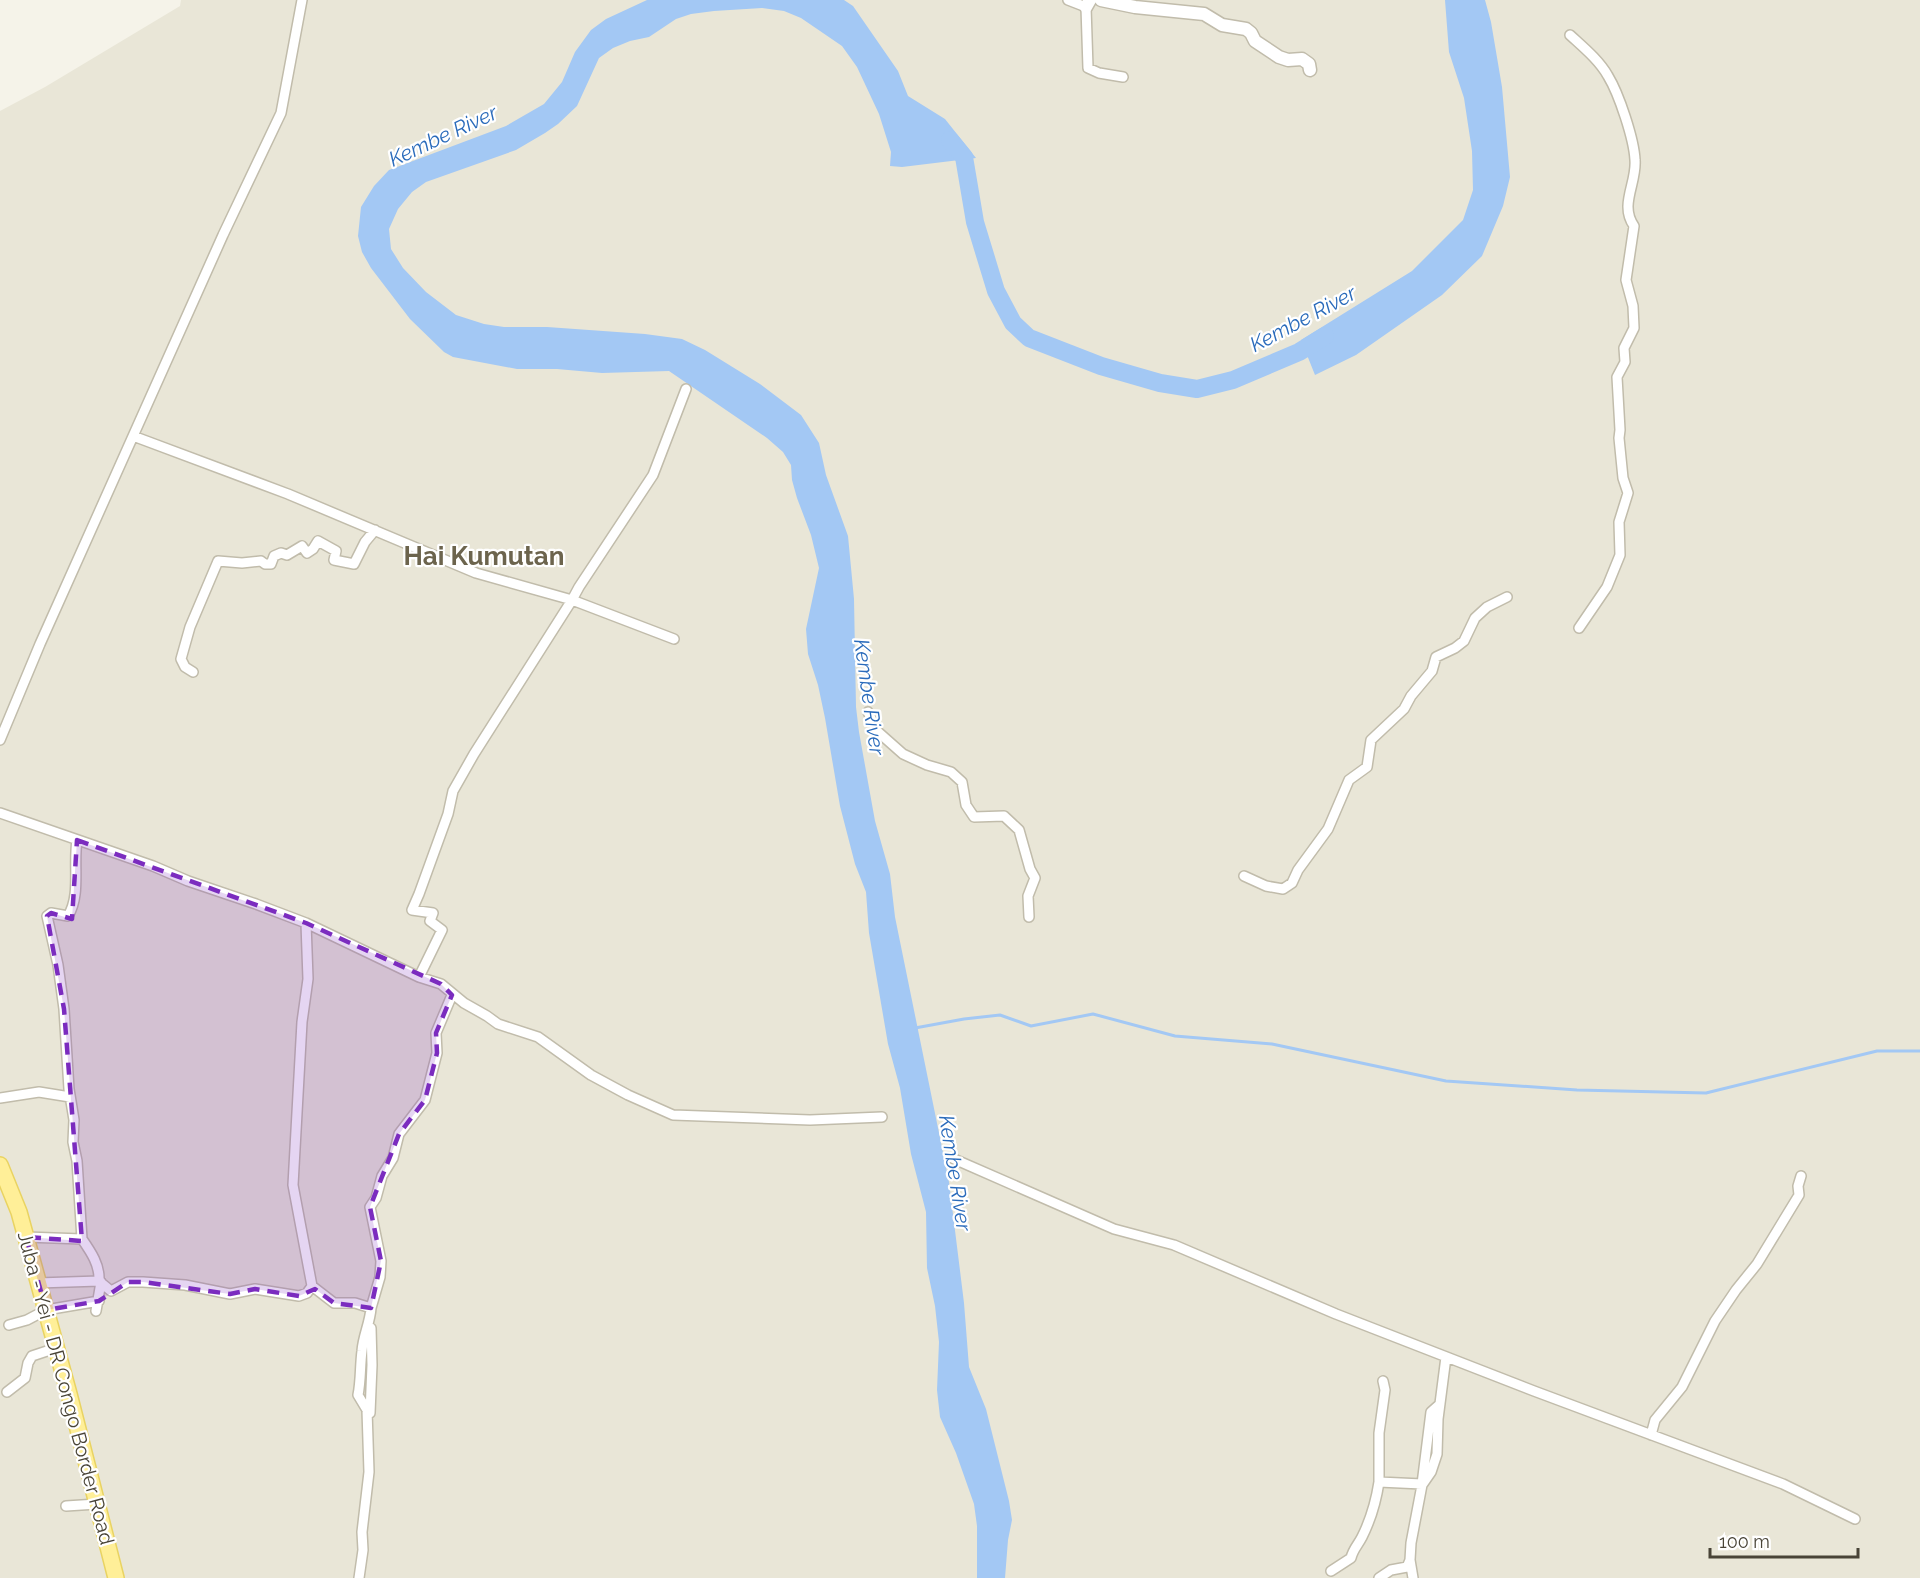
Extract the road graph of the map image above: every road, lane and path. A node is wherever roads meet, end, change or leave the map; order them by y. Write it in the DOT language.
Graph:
graph roads {
  1 [pos="302,0"];
  2 [pos="1068,0"];
  3 [pos="1101,0"];
  4 [pos="1088,3"];
  5 [pos="1570,35"];
  6 [pos="1310,70"];
  7 [pos="1123,76"];
  8 [pos="686,389"];
  9 [pos="133,436"];
  10 [pos="375,530"];
  11 [pos="1507,597"];
  12 [pos="572,600"];
  13 [pos="1579,628"];
  14 [pos="674,639"];
  15 [pos="193,672"];
  16 [pos="868,712"];
  17 [pos="0,740"];
  18 [pos="0,813"];
  19 [pos="77,840"];
  20 [pos="1244,876"];
  21 [pos="1029,917"];
  22 [pos="306,923"];
  23 [pos="419,976"];
  24 [pos="452,995"];
  25 [pos="70,1097"];
  26 [pos="0,1098"];
  27 [pos="882,1117"];
  28 [pos="954,1159"];
  29 [pos="0,1165"];
  30 [pos="1801,1176"];
  31 [pos="26,1237"];
  32 [pos="82,1239"];
  33 [pos="100,1281"];
  34 [pos="38,1283"];
  35 [pos="312,1286"];
  36 [pos="371,1308"];
  37 [pos="46,1310"];
  38 [pos="9,1325"];
  39 [pos="56,1348"];
  40 [pos="1446,1357"];
  41 [pos="1383,1382"];
  42 [pos="7,1392"];
  43 [pos="1651,1435"];
  44 [pos="1379,1482"];
  45 [pos="1422,1484"];
  46 [pos="98,1504"];
  47 [pos="66,1506"];
  48 [pos="1855,1519"];
  49 [pos="1410,1560"];
  50 [pos="1331,1571"];
  51 [pos="116,1578"];
  52 [pos="359,1578"];
  53 [pos="1379,1578"];
  54 [pos="1413,1578"];
  1 -- 9 [label="street"];
  2 -- 4 [label="street"];
  3 -- 6 [label="street"];
  4 -- 7 [label="street"];
  5 -- 13 [label="street"];
  8 -- 12 [label="street"];
  9 -- 10 [label="street"];
  9 -- 17 [label="street"];
  10 -- 12 [label="street"];
  10 -- 15 [label="street"];
  11 -- 20 [label="street"];
  12 -- 14 [label="street"];
  12 -- 23 [label="street"];
  16 -- 21 [label="street"];
  18 -- 19 [label="street"];
  19 -- 22 [label="street"];
  19 -- 25 [label="street"];
  22 -- 23 [label="street"];
  22 -- 35 [label="street"];
  23 -- 24 [label="street"];
  24 -- 27 [label="street"];
  24 -- 36 [label="street"];
  25 -- 26 [label="street"];
  25 -- 32 [label="street"];
  28 -- 40 [label="street"];
  29 -- 31 [label="main road, Juba - Yei - DR Congo Border Road"];
  30 -- 43 [label="street"];
  31 -- 32 [label="street"];
  31 -- 34 [label="main road, Juba - Yei - DR Congo Border Road"];
  32 -- 33 [label="street"];
  33 -- 34 [label="street"];
  33 -- 35 [label="street"];
  33 -- 37 [label="street"];
  34 -- 37 [label="main road, Juba - Yei - DR Congo Border Road"];
  35 -- 36 [label="street"];
  36 -- 52 [label="street"];
  37 -- 38 [label="street"];
  37 -- 39 [label="main road, Juba - Yei - DR Congo Border Road"];
  39 -- 42 [label="street"];
  39 -- 46 [label="main road, Juba - Yei - DR Congo Border Road"];
  40 -- 43 [label="street"];
  40 -- 45 [label="street"];
  41 -- 44 [label="street"];
  43 -- 48 [label="street"];
  44 -- 45 [label="street"];
  44 -- 50 [label="street"];
  45 -- 49 [label="street"];
  46 -- 47 [label="street"];
  46 -- 51 [label="main road, Juba - Yei - DR Congo Border Road"];
  49 -- 53 [label="street"];
  49 -- 54 [label="street"];
}
